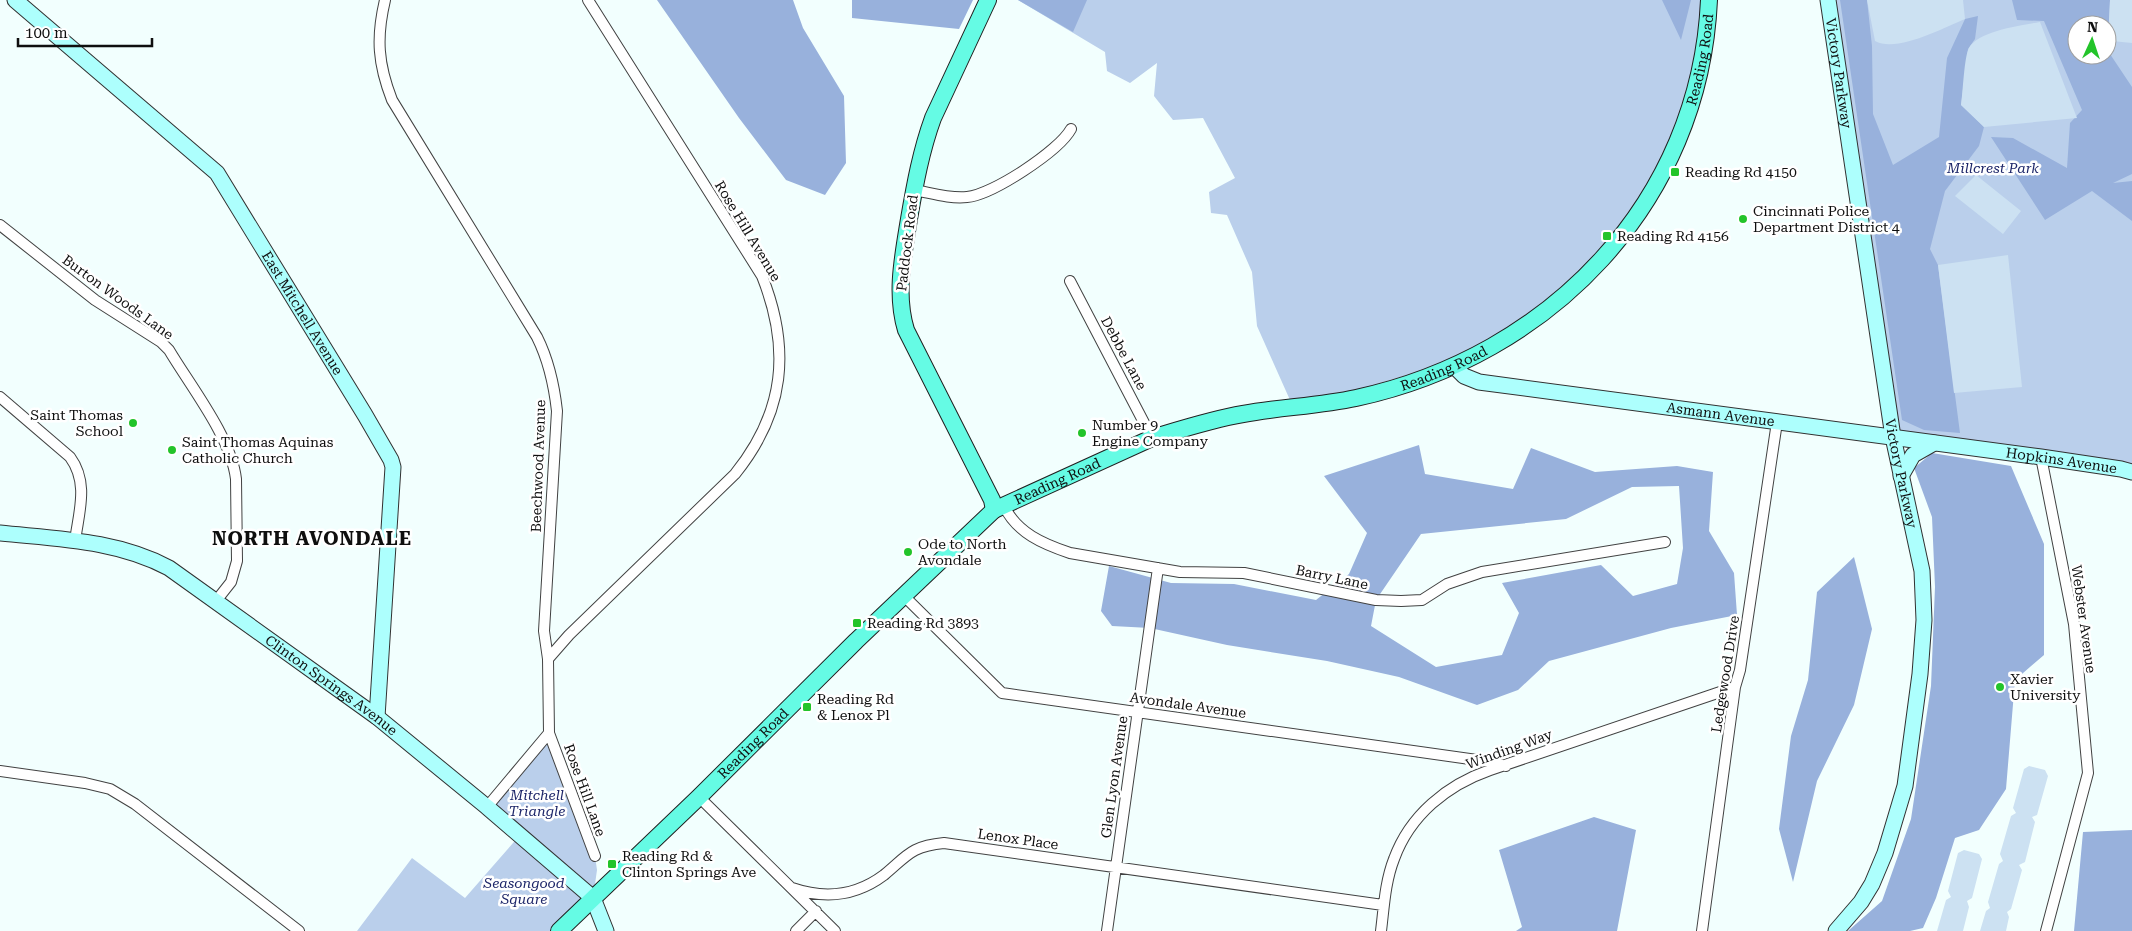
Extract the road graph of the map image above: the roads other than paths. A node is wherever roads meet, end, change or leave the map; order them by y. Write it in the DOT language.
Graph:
graph roads {
  1 [pos="15,0"];
  2 [pos="385,0"];
  3 [pos="588,0"];
  4 [pos="988,0"];
  5 [pos="1709,0"];
  6 [pos="1828,0"];
  7 [pos="1071,129"];
  8 [pos="914,190"];
  9 [pos="0,225"];
  10 [pos="1070,281"];
  11 [pos="1454,366"];
  12 [pos="0,397"];
  13 [pos="1776,422"];
  14 [pos="1152,438"];
  15 [pos="1893,438"];
  16 [pos="1934,443"];
  17 [pos="1990,450"];
  18 [pos="2041,457"];
  19 [pos="2132,472"];
  20 [pos="1901,476"];
  21 [pos="999,508"];
  22 [pos="0,533"];
  23 [pos="75,541"];
  24 [pos="1665,542"];
  25 [pos="1158,568"];
  26 [pos="905,597"];
  27 [pos="216,602"];
  28 [pos="548,659"];
  29 [pos="1736,687"];
  30 [pos="1137,712"];
  31 [pos="377,717"];
  32 [pos="549,733"];
  33 [pos="1506,766"];
  34 [pos="0,771"];
  35 [pos="699,797"];
  36 [pos="487,807"];
  37 [pos="595,856"];
  38 [pos="1116,866"];
  39 [pos="792,888"];
  40 [pos="593,898"];
  41 [pos="1383,905"];
  42 [pos="816,912"];
  43 [pos="299,931"];
  44 [pos="559,931"];
  45 [pos="606,931"];
  46 [pos="796,931"];
  47 [pos="835,931"];
  48 [pos="1107,931"];
  49 [pos="1381,931"];
  50 [pos="1702,931"];
  51 [pos="1836,931"];
  52 [pos="2046,931"];
  1 -- 31 [label="street, East Mitchell Avenue"];
  2 -- 28 [label="street, Beechwood Avenue"];
  3 -- 28 [label="street, Rose Hill Avenue"];
  4 -- 8 [label="main road, Paddock Road"];
  5 -- 11 [label="main road, Reading Road"];
  6 -- 15 [label="street, Victory Parkway"];
  7 -- 8 [label="street"];
  8 -- 21 [label="main road, Paddock Road"];
  9 -- 27 [label="street, Burton Woods Lane"];
  10 -- 14 [label="street, Debbe Lane"];
  11 -- 13 [label="street, Asmann Avenue"];
  11 -- 14 [label="main road, Reading Road"];
  12 -- 23 [label="street"];
  13 -- 15 [label="street, Asmann Avenue"];
  13 -- 29 [label="street, Ledgewood Drive"];
  14 -- 21 [label="main road, Reading Road"];
  15 -- 16 [label="street, Asmann Avenue"];
  15 -- 20 [label="street, Victory Parkway"];
  16 -- 17 [label="street, Asmann Avenue"];
  16 -- 20 [label="street"];
  17 -- 18 [label="street, Hopkins Avenue"];
  18 -- 19 [label="street, Hopkins Avenue"];
  18 -- 52 [label="street, Webster Avenue"];
  20 -- 51 [label="street, Victory Parkway"];
  21 -- 25 [label="street, Barry Lane"];
  21 -- 26 [label="main road, Reading Road"];
  22 -- 23 [label="street, Clinton Springs Avenue"];
  23 -- 27 [label="street, Clinton Springs Avenue"];
  24 -- 25 [label="street, Barry Lane"];
  25 -- 30 [label="street, Glen Lyon Avenue"];
  26 -- 30 [label="street, Avondale Avenue"];
  26 -- 35 [label="main road, Reading Road"];
  27 -- 31 [label="street, Clinton Springs Avenue"];
  28 -- 32 [label="street, Beechwood Avenue"];
  29 -- 33 [label="street, Winding Way"];
  29 -- 50 [label="street, Ledgewood Drive"];
  30 -- 33 [label="street, Avondale Avenue"];
  30 -- 38 [label="street, Glen Lyon Avenue"];
  31 -- 36 [label="street, Clinton Springs Avenue"];
  32 -- 36 [label="street"];
  32 -- 37 [label="street, Rose Hill Lane"];
  33 -- 41 [label="street, Winding Way"];
  34 -- 43 [label="street"];
  35 -- 39 [label="street"];
  35 -- 40 [label="main road, Reading Road"];
  36 -- 40 [label="street, Clinton Springs Avenue"];
  38 -- 39 [label="street, Lenox Place"];
  38 -- 41 [label="street, Lenox Place"];
  38 -- 48 [label="street, Glen Lyon Avenue"];
  39 -- 42 [label="street"];
  40 -- 44 [label="main road, Reading Road"];
  40 -- 45 [label="street, Clinton Springs Avenue"];
  41 -- 49 [label="street, Winding Way"];
  42 -- 46 [label="street"];
  42 -- 47 [label="street"];
}
